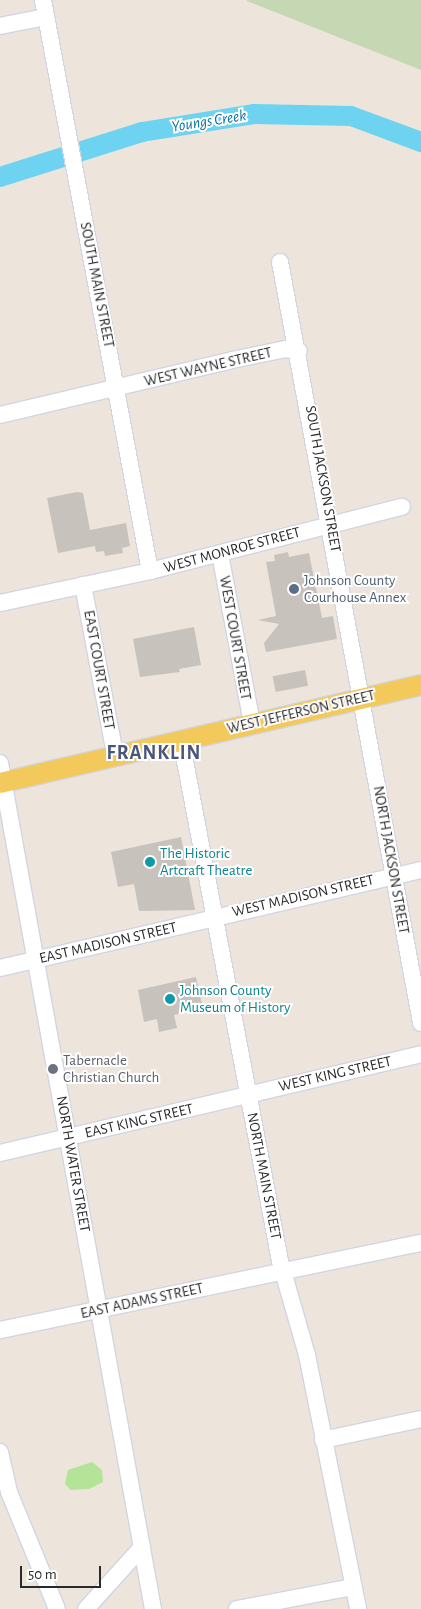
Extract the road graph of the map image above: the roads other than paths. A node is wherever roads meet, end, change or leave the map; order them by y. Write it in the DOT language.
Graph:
graph roads {
  1 [pos="43,0"];
  2 [pos="46,17"];
  3 [pos="0,26"];
  4 [pos="280,262"];
  5 [pos="299,351"];
  6 [pos="117,388"];
  7 [pos="0,415"];
  8 [pos="402,507"];
  9 [pos="330,524"];
  10 [pos="220,554"];
  11 [pos="150,571"];
  12 [pos="83,585"];
  13 [pos="0,603"];
  14 [pos="421,685"];
  15 [pos="363,698"];
  16 [pos="252,723"];
  17 [pos="181,740"];
  18 [pos="114,755"];
  19 [pos="1,776"];
  20 [pos="421,870"];
  21 [pos="394,876"];
  22 [pos="215,917"];
  23 [pos="35,960"];
  24 [pos="0,968"];
  25 [pos="421,1023"];
  26 [pos="421,1054"];
  27 [pos="248,1094"];
  28 [pos="68,1138"];
  29 [pos="0,1153"];
  30 [pos="421,1243"];
  31 [pos="284,1272"];
  32 [pos="99,1310"];
  33 [pos="0,1330"];
  34 [pos="421,1419"];
  35 [pos="323,1440"];
  36 [pos="0,1452"];
  37 [pos="142,1547"];
  38 [pos="352,1587"];
  39 [pos="57,1609"];
  40 [pos="86,1609"];
  41 [pos="153,1609"];
  42 [pos="237,1609"];
  43 [pos="358,1609"];
  1 -- 2 [label="street, SOUTH MAIN STREET"];
  2 -- 3 [label="street"];
  2 -- 6 [label="street, SOUTH MAIN STREET"];
  4 -- 5 [label="street, SOUTH JACKSON STREET"];
  5 -- 6 [label="street, WEST WAYNE STREET"];
  5 -- 9 [label="street, SOUTH JACKSON STREET"];
  6 -- 7 [label="street, WEST WAYNE STREET"];
  6 -- 11 [label="street, SOUTH MAIN STREET"];
  8 -- 9 [label="street, WEST MONROE STREET"];
  9 -- 10 [label="street, WEST MONROE STREET"];
  9 -- 15 [label="street, SOUTH JACKSON STREET"];
  10 -- 11 [label="street, WEST MONROE STREET"];
  10 -- 16 [label="street, WEST COURT STREET"];
  11 -- 12 [label="street, WEST MONROE STREET"];
  12 -- 13 [label="street, WEST MONROE STREET"];
  12 -- 18 [label="street, EAST COURT STREET"];
  14 -- 15 [label="main road, WEST JEFFERSON STREET"];
  15 -- 16 [label="main road, WEST JEFFERSON STREET"];
  15 -- 21 [label="street, NORTH JACKSON STREET"];
  16 -- 17 [label="main road, WEST JEFFERSON STREET"];
  17 -- 18 [label="main road, WEST JEFFERSON STREET"];
  17 -- 22 [label="street, NORTH MAIN STREET"];
  18 -- 19 [label="main road, WEST JEFFERSON STREET"];
  19 -- 23 [label="street, NORTH WATER STREET"];
  20 -- 21 [label="street, WEST MADISON STREET"];
  21 -- 22 [label="street, WEST MADISON STREET"];
  21 -- 25 [label="street, NORTH JACKSON STREET"];
  22 -- 23 [label="street, EAST MADISON STREET"];
  22 -- 27 [label="street, NORTH MAIN STREET"];
  23 -- 24 [label="street, EAST MADISON STREET"];
  23 -- 28 [label="street, NORTH WATER STREET"];
  26 -- 27 [label="street, WEST KING STREET"];
  27 -- 28 [label="street, EAST KING STREET"];
  27 -- 31 [label="street, NORTH MAIN STREET"];
  28 -- 29 [label="street, EAST KING STREET"];
  28 -- 32 [label="street, NORTH WATER STREET"];
  30 -- 31 [label="street, EAST ADAMS STREET"];
  31 -- 32 [label="street, EAST ADAMS STREET"];
  31 -- 35 [label="street, NORTH MAIN STREET"];
  32 -- 33 [label="street, EAST ADAMS STREET"];
  32 -- 37 [label="street, NORTH WATER STREET"];
  34 -- 35 [label="street"];
  35 -- 38 [label="street, NORTH MAIN STREET"];
  36 -- 39 [label="street"];
  37 -- 40 [label="street"];
  37 -- 41 [label="street, NORTH WATER STREET"];
  38 -- 42 [label="street"];
  38 -- 43 [label="street, NORTH MAIN STREET"];
}
